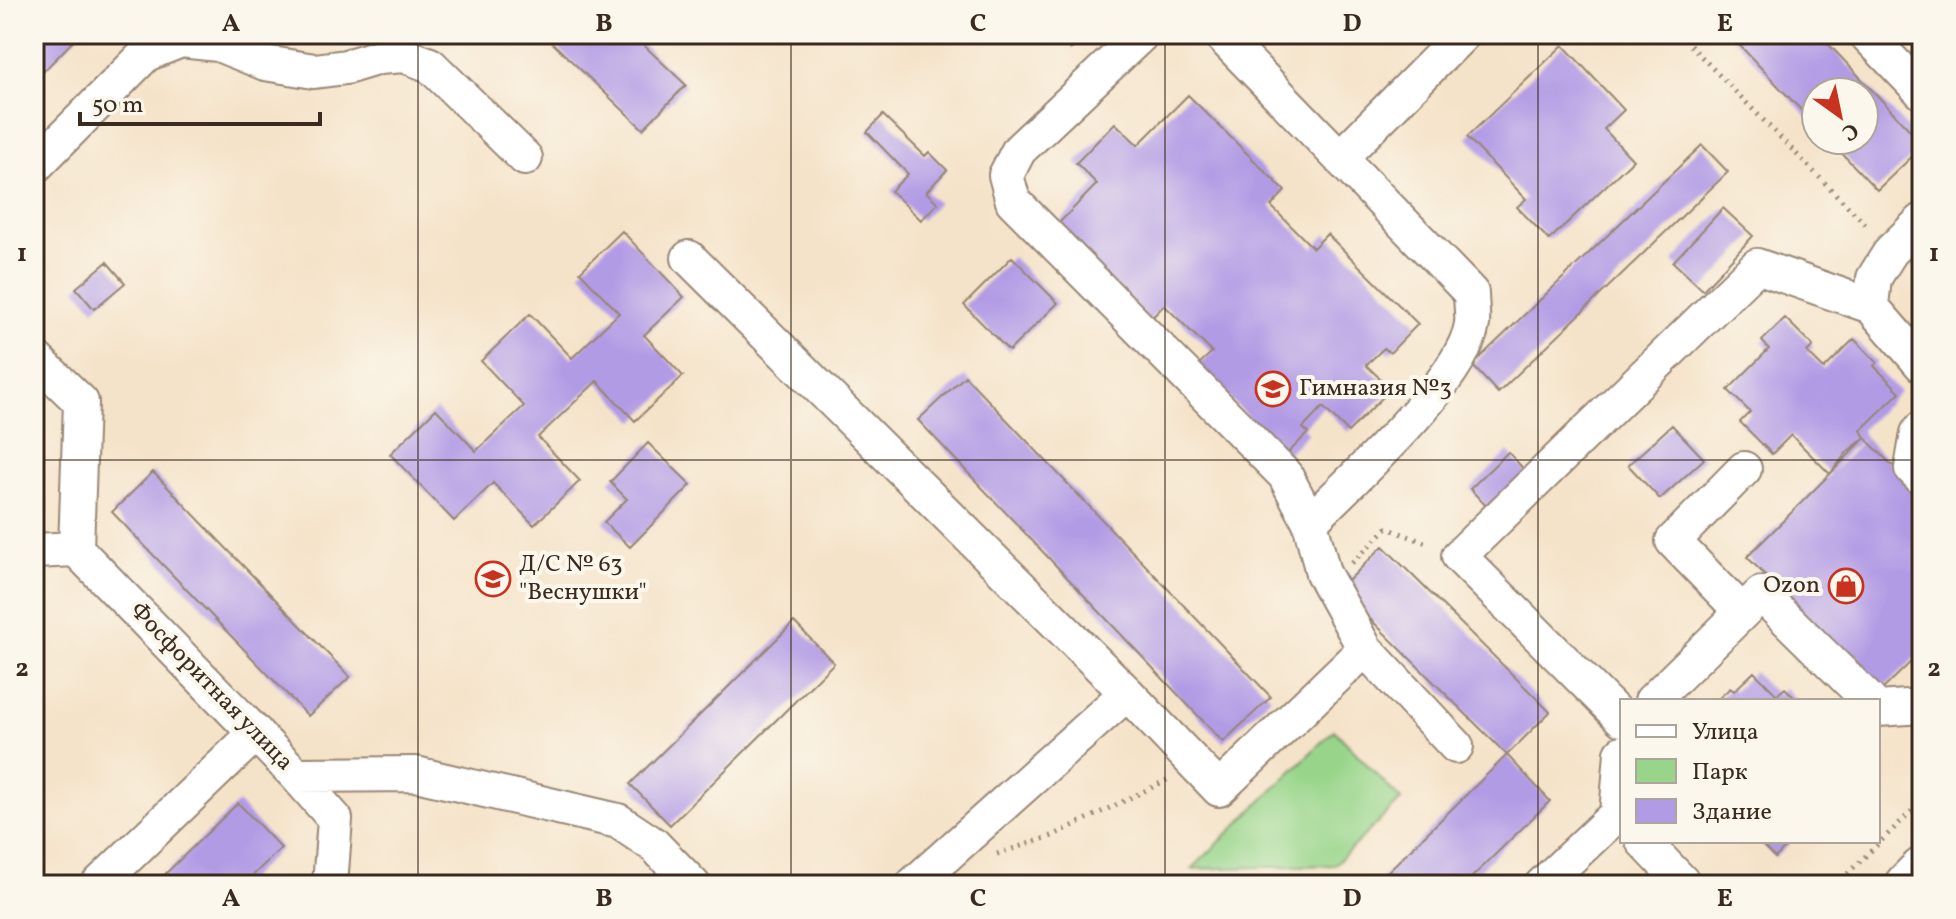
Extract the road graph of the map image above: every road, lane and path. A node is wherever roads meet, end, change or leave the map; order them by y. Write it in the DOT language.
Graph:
graph roads {
  1 [pos="1142,34"];
  2 [pos="1220,34"];
  3 [pos="1463,34"];
  4 [pos="1679,34"];
  5 [pos="1866,34"];
  6 [pos="1922,92"];
  7 [pos="525,158"];
  8 [pos="1340,158"];
  9 [pos="34,167"];
  10 [pos="1922,221"];
  11 [pos="1891,251"];
  12 [pos="689,258"];
  13 [pos="1871,306"];
  14 [pos="34,357"];
  15 [pos="1922,365"];
  16 [pos="1922,428"];
  17 [pos="1744,469"];
  18 [pos="1922,478"];
  19 [pos="1310,522"];
  20 [pos="76,549"];
  21 [pos="34,551"];
  22 [pos="1459,556"];
  23 [pos="1342,573"];
  24 [pos="1742,612"];
  25 [pos="1365,649"];
  26 [pos="1127,693"];
  27 [pos="1654,699"];
  28 [pos="1868,699"];
  29 [pos="1922,706"];
  30 [pos="1880,709"];
  31 [pos="1620,717"];
  32 [pos="256,733"];
  33 [pos="1456,746"];
  34 [pos="1196,766"];
  35 [pos="296,775"];
  36 [pos="1922,801"];
  37 [pos="1620,817"];
  38 [pos="1880,842"];
  39 [pos="1645,843"];
  40 [pos="1879,843"];
  41 [pos="941,860"];
  42 [pos="1922,870"];
  43 [pos="98,885"];
  44 [pos="330,885"];
  45 [pos="693,885"];
  46 [pos="913,885"];
  47 [pos="1542,885"];
  48 [pos="1685,885"];
  49 [pos="1836,885"];
  50 [pos="1907,885"];
  1 -- 19 [label="street"];
  2 -- 8 [label="street"];
  3 -- 8 [label="street"];
  4 -- 11 [label="path"];
  5 -- 6 [label="street"];
  7 -- 9 [label="street"];
  8 -- 19 [label="street"];
  10 -- 11 [label="street"];
  11 -- 13 [label="street"];
  12 -- 26 [label="street"];
  13 -- 15 [label="street"];
  13 -- 22 [label="street"];
  14 -- 20 [label="street"];
  16 -- 18 [label="street"];
  17 -- 24 [label="street"];
  19 -- 25 [label="street"];
  20 -- 21 [label="street"];
  20 -- 32 [label="street, Фосфоритная улица"];
  22 -- 23 [label="path"];
  22 -- 31 [label="street"];
  24 -- 27 [label="street"];
  24 -- 28 [label="street"];
  25 -- 33 [label="street"];
  25 -- 34 [label="street"];
  26 -- 34 [label="street"];
  26 -- 41 [label="street"];
  29 -- 30 [label="street"];
  32 -- 35 [label="street, Фосфоритная улица"];
  32 -- 43 [label="street"];
  34 -- 41 [label="path"];
  35 -- 44 [label="street"];
  35 -- 45 [label="street, Фосфоритная улица"];
  36 -- 38 [label="path"];
  37 -- 47 [label="street"];
  39 -- 48 [label="street"];
  40 -- 49 [label="path"];
  41 -- 46 [label="street"];
  42 -- 50 [label="main road"];
}
